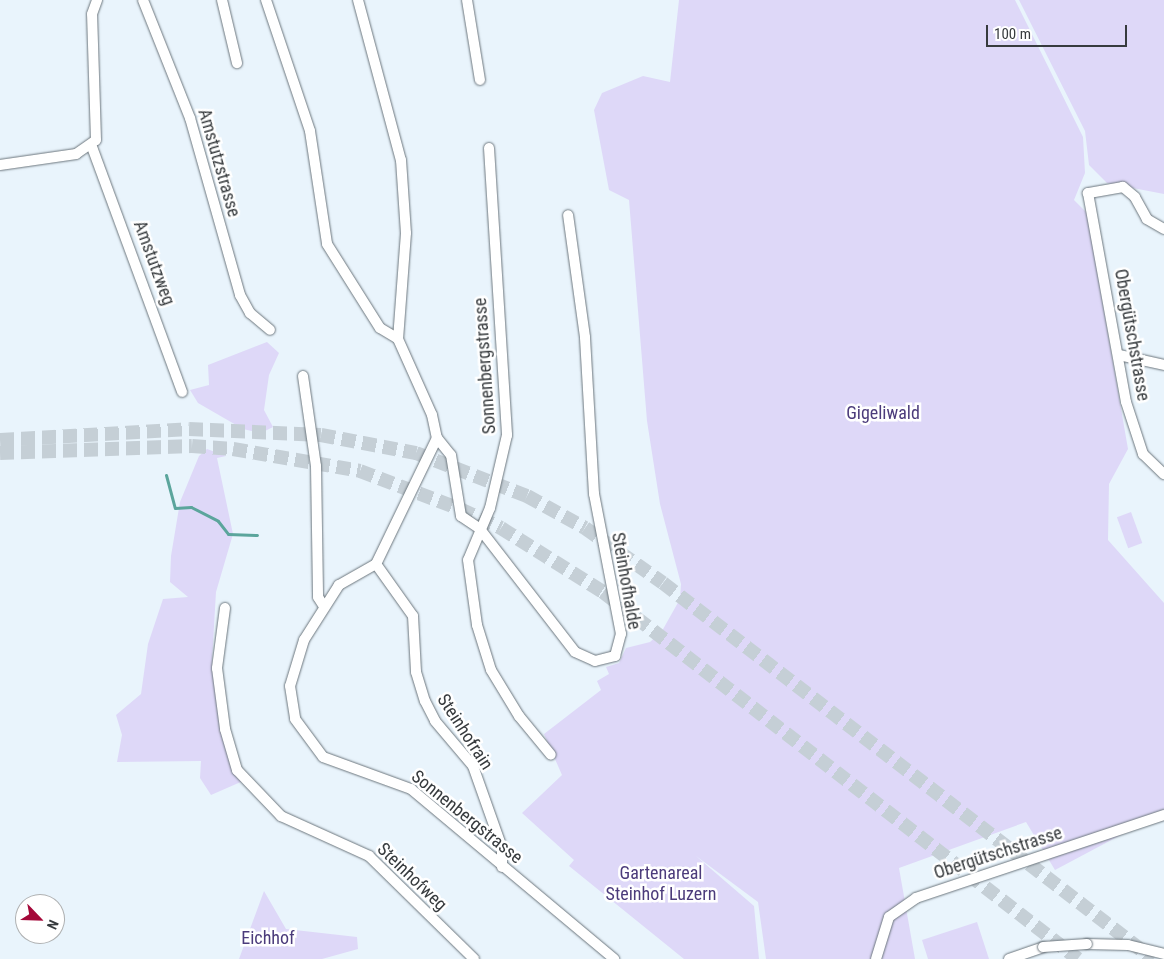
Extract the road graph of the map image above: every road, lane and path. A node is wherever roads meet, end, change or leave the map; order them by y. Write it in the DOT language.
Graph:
graph roads {
  1 [pos="97,0"];
  2 [pos="143,0"];
  3 [pos="222,0"];
  4 [pos="266,0"];
  5 [pos="358,0"];
  6 [pos="467,0"];
  7 [pos="238,63"];
  8 [pos="480,80"];
  9 [pos="92,147"];
  10 [pos="489,148"];
  11 [pos="0,165"];
  12 [pos="568,215"];
  13 [pos="1164,229"];
  14 [pos="270,330"];
  15 [pos="398,339"];
  16 [pos="1119,355"];
  17 [pos="1164,365"];
  18 [pos="302,376"];
  19 [pos="182,392"];
  20 [pos="437,438"];
  21 [pos="1164,474"];
  22 [pos="480,530"];
  23 [pos="376,564"];
  24 [pos="323,605"];
  25 [pos="225,608"];
  26 [pos="551,755"];
  27 [pos="1164,815"];
  28 [pos="502,867"];
  29 [pos="1164,954"];
  30 [pos="474,959"];
  31 [pos="614,959"];
  32 [pos="876,959"];
  33 [pos="1009,959"];
  1 -- 9 [label="street"];
  2 -- 14 [label="street, Amstutzstrasse"];
  3 -- 7 [label="street"];
  4 -- 15 [label="street"];
  5 -- 15 [label="street"];
  6 -- 8 [label="street"];
  9 -- 11 [label="street"];
  9 -- 19 [label="street, Amstutzweg"];
  10 -- 22 [label="street, Sonnenbergstrasse"];
  12 -- 22 [label="street, Steinhofhalde"];
  13 -- 16 [label="street, Obergütschstrasse"];
  15 -- 20 [label="street"];
  16 -- 17 [label="street"];
  16 -- 21 [label="street, Obergütschstrasse"];
  18 -- 24 [label="street"];
  20 -- 22 [label="street"];
  20 -- 23 [label="street"];
  22 -- 26 [label="street"];
  23 -- 24 [label="street, Sonnenbergstrasse"];
  23 -- 28 [label="street, Steinhofrain"];
  24 -- 28 [label="street, Sonnenbergstrasse"];
  25 -- 30 [label="street, Steinhofweg"];
  27 -- 32 [label="street, Obergütschstrasse"];
  28 -- 31 [label="street, Sonnenbergstrasse"];
  29 -- 33 [label="street, bridge"];
}
